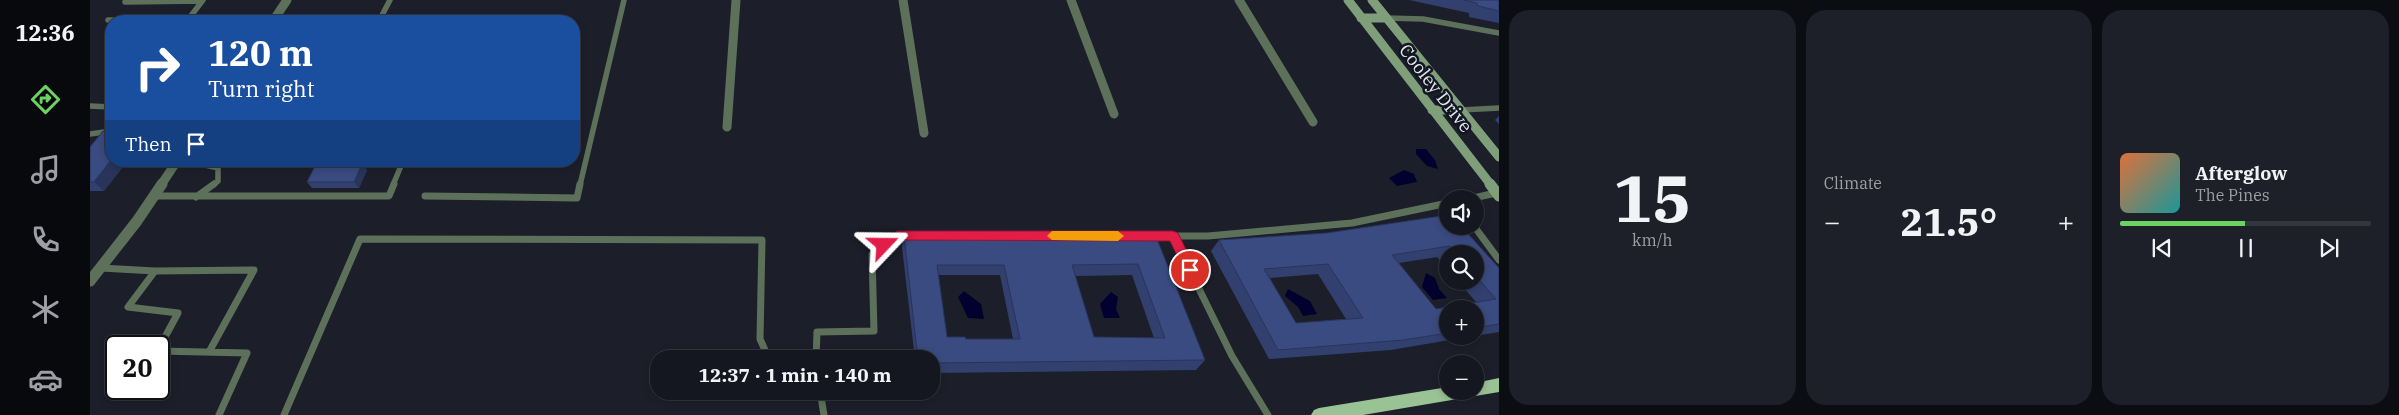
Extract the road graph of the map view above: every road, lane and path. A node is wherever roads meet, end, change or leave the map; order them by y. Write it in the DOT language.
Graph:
graph roads {
  1 [pos="287,0"];
  2 [pos="390,0"];
  3 [pos="624,0"];
  4 [pos="736,0"];
  5 [pos="903,0"];
  6 [pos="1071,0"];
  7 [pos="1239,0"];
  8 [pos="1348,0"];
  9 [pos="1372,0"];
  10 [pos="203,1"];
  11 [pos="125,2"];
  12 [pos="192,15"];
  13 [pos="276,15"];
  14 [pos="382,15"];
  15 [pos="1361,18"];
  16 [pos="1386,18"];
  17 [pos="1499,33"];
  18 [pos="90,106"];
  19 [pos="105,107"];
  20 [pos="1499,108"];
  21 [pos="1432,110"];
  22 [pos="1461,110"];
  23 [pos="1114,114"];
  24 [pos="1313,122"];
  25 [pos="727,127"];
  26 [pos="105,132"];
  27 [pos="924,133"];
  28 [pos="90,134"];
  29 [pos="1499,157"];
  30 [pos="174,167"];
  31 [pos="214,167"];
  32 [pos="401,167"];
  33 [pos="1498,195"];
  34 [pos="154,196"];
  35 [pos="425,196"];
  36 [pos="196,197"];
  37 [pos="1484,197"];
  38 [pos="1439,205"];
  39 [pos="1481,235"];
  40 [pos="966,236"];
  41 [pos="1144,236"];
  42 [pos="1173,236"];
  43 [pos="1499,260"];
  44 [pos="101,268"];
  45 [pos="155,272"];
  46 [pos="90,281"];
  47 [pos="166,335"];
  48 [pos="170,350"];
  49 [pos="765,350"];
  50 [pos="816,350"];
  51 [pos="209,352"];
  52 [pos="1499,385"];
  53 [pos="1484,388"];
  54 [pos="1439,396"];
  55 [pos="822,400"];
  56 [pos="219,415"];
  57 [pos="284,415"];
  58 [pos="824,415"];
  59 [pos="1268,415"];
  60 [pos="1320,415"];
  1 -- 13 [label="street"];
  2 -- 14 [label="lane"];
  3 -- 35 [label="lane"];
  4 -- 25 [label="street"];
  5 -- 27 [label="street"];
  6 -- 23 [label="street"];
  7 -- 24 [label="street"];
  8 -- 15 [label="street, Cooley Drive"];
  9 -- 16 [label="street, Cooley Drive"];
  10 -- 11 [label="lane"];
  10 -- 12 [label="lane"];
  15 -- 16 [label="street"];
  15 -- 21 [label="street, Cooley Drive"];
  16 -- 17 [label="lane"];
  16 -- 22 [label="street, Cooley Drive"];
  18 -- 19 [label="lane"];
  20 -- 22 [label="lane"];
  21 -- 22 [label="street"];
  21 -- 33 [label="street, Cooley Drive"];
  22 -- 29 [label="street, Cooley Drive"];
  26 -- 28 [label="lane"];
  30 -- 34 [label="street"];
  31 -- 36 [label="lane"];
  32 -- 36 [label="lane"];
  33 -- 37 [label="lane"];
  34 -- 36 [label="lane"];
  34 -- 44 [label="street"];
  38 -- 42 [label="lane"];
  39 -- 43 [label="lane"];
  40 -- 50 [label="lane"];
  41 -- 42 [label="lane"];
  42 -- 59 [label="lane"];
  44 -- 45 [label="lane"];
  44 -- 46 [label="street"];
  45 -- 47 [label="lane"];
  45 -- 51 [label="lane"];
  48 -- 51 [label="lane"];
  49 -- 57 [label="lane"];
  51 -- 56 [label="lane"];
  52 -- 53 [label="main road"];
  54 -- 60 [label="main road"];
  55 -- 58 [label="lane"];
}
